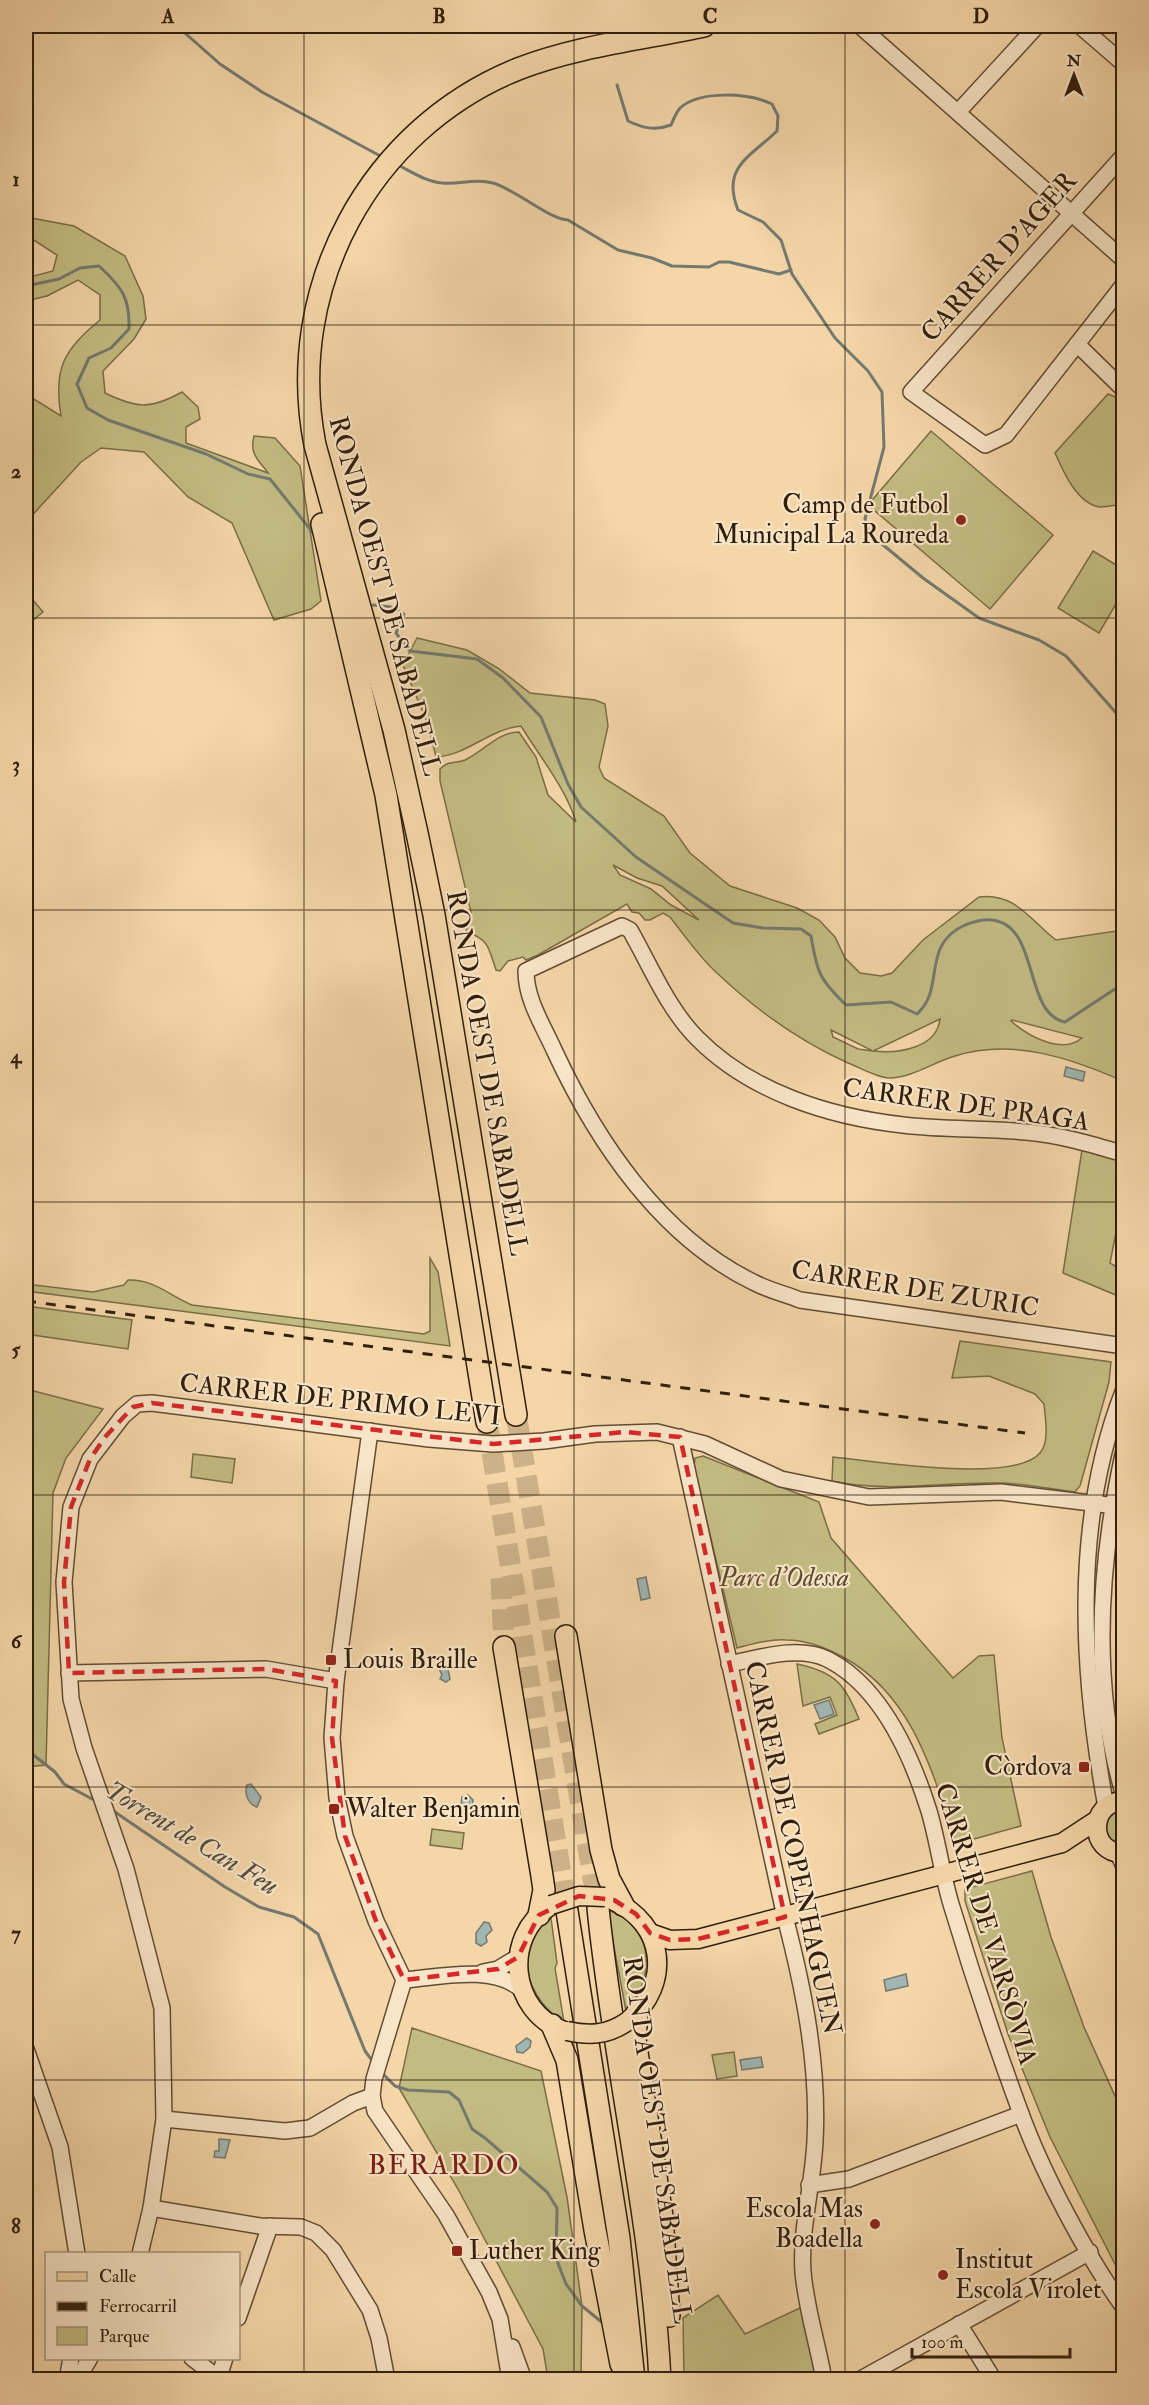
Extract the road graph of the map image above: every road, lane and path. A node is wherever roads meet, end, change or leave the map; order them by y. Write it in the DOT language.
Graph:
graph roads {
  1 [pos="650,26"];
  2 [pos="704,26"];
  3 [pos="860,26"];
  4 [pos="1037,26"];
  5 [pos="1080,26"];
  6 [pos="1124,63"];
  7 [pos="958,112"];
  8 [pos="392,153"];
  9 [pos="1124,155"];
  10 [pos="363,189"];
  11 [pos="1071,213"];
  12 [pos="1124,260"];
  13 [pos="1124,284"];
  14 [pos="1077,344"];
  15 [pos="1124,390"];
  16 [pos="630,930"];
  17 [pos="1124,1154"];
  18 [pos="1124,1346"];
  19 [pos="1124,1389"];
  20 [pos="516,1415"];
  21 [pos="487,1422"];
  22 [pos="370,1431"];
  23 [pos="680,1437"];
  24 [pos="1124,1450"];
  25 [pos="1095,1503"];
  26 [pos="1118,1506"];
  27 [pos="566,1636"];
  28 [pos="504,1647"];
  29 [pos="729,1664"];
  30 [pos="69,1673"];
  31 [pos="336,1680"];
  32 [pos="1124,1796"];
  33 [pos="1124,1802"];
  34 [pos="1101,1814"];
  35 [pos="1062,1843"];
  36 [pos="1117,1855"];
  37 [pos="944,1876"];
  38 [pos="609,1904"];
  39 [pos="552,1910"];
  40 [pos="784,1917"];
  41 [pos="650,1933"];
  42 [pos="698,1940"];
  43 [pos="518,1957"];
  44 [pos="657,1972"];
  45 [pos="469,1976"];
  46 [pos="404,1980"];
  47 [pos="522,1990"];
  48 [pos="633,2018"];
  49 [pos="559,2028"];
  50 [pos="26,2049"];
  51 [pos="372,2096"];
  52 [pos="1021,2114"];
  53 [pos="164,2119"];
  54 [pos="809,2185"];
  55 [pos="151,2208"];
  56 [pos="270,2226"];
  57 [pos="77,2252"];
  58 [pos="140,2252"];
  59 [pos="1090,2252"];
  60 [pos="1124,2308"];
  61 [pos="240,2312"];
  62 [pos="500,2319"];
  63 [pos="959,2324"];
  64 [pos="71,2360"];
  65 [pos="89,2360"];
  66 [pos="195,2360"];
  67 [pos="224,2360"];
  68 [pos="220,2378"];
  69 [pos="68,2379"];
  70 [pos="77,2379"];
  71 [pos="387,2379"];
  72 [pos="510,2379"];
  73 [pos="524,2379"];
  74 [pos="624,2379"];
  75 [pos="634,2379"];
  76 [pos="660,2379"];
  77 [pos="668,2379"];
  78 [pos="824,2379"];
  79 [pos="859,2379"];
  80 [pos="994,2379"];
  1 -- 8 [label="highway, RONDA OEST DE SABADELL"];
  2 -- 8 [label="highway, RONDA OEST DE SABADELL"];
  3 -- 7 [label="street"];
  4 -- 7 [label="street"];
  5 -- 6 [label="street"];
  7 -- 11 [label="street"];
  8 -- 10 [label="highway, RONDA OEST DE SABADELL"];
  9 -- 11 [label="street, CARRER D'AGER"];
  10 -- 20 [label="highway, RONDA OEST DE SABADELL"];
  10 -- 21 [label="highway, RONDA OEST DE SABADELL"];
  11 -- 12 [label="street"];
  11 -- 14 [label="street, CARRER D'AGER"];
  13 -- 14 [label="street"];
  14 -- 15 [label="street"];
  16 -- 17 [label="street, CARRER DE PRAGA"];
  16 -- 18 [label="street, CARRER DE ZURIC"];
  19 -- 25 [label="street"];
  22 -- 23 [label="street, CARRER DE PRIMO LEVI"];
  22 -- 30 [label="street, CARRER DE PRIMO LEVI"];
  22 -- 31 [label="street"];
  23 -- 25 [label="street, CARRER DE PRIMO LEVI"];
  23 -- 29 [label="street, CARRER DE COPENHAGUEN"];
  24 -- 26 [label="street"];
  25 -- 26 [label="street, CARRER DE PRIMO LEVI"];
  25 -- 34 [label="street"];
  26 -- 32 [label="street"];
  27 -- 38 [label="highway"];
  28 -- 39 [label="highway, RONDA OEST DE SABADELL"];
  29 -- 37 [label="street, CARRER DE VARSÒVIA"];
  29 -- 40 [label="street, CARRER DE COPENHAGUEN"];
  30 -- 31 [label="street"];
  30 -- 53 [label="street"];
  31 -- 46 [label="street"];
  33 -- 34 [label="main road"];
  34 -- 35 [label="main road"];
  34 -- 36 [label="main road"];
  35 -- 36 [label="main road"];
  35 -- 37 [label="main road"];
  37 -- 40 [label="main road"];
  37 -- 52 [label="street, CARRER DE VARSÒVIA"];
  38 -- 39 [label="main road, bridge"];
  38 -- 41 [label="main road"];
  38 -- 76 [label="highway, RONDA OEST DE SABADELL"];
  39 -- 43 [label="main road"];
  39 -- 75 [label="highway, RONDA OEST DE SABADELL"];
  40 -- 42 [label="main road"];
  40 -- 54 [label="street, CARRER DE COPENHAGUEN"];
  41 -- 42 [label="main road"];
  41 -- 44 [label="main road"];
  42 -- 44 [label="main road"];
  43 -- 45 [label="street"];
  43 -- 47 [label="main road"];
  44 -- 48 [label="main road"];
  45 -- 46 [label="street"];
  45 -- 47 [label="street"];
  46 -- 51 [label="street"];
  47 -- 49 [label="main road"];
  48 -- 49 [label="main road, bridge"];
  48 -- 77 [label="highway"];
  49 -- 74 [label="highway"];
  50 -- 57 [label="street"];
  51 -- 53 [label="street"];
  51 -- 62 [label="street"];
  52 -- 54 [label="street"];
  52 -- 59 [label="street, CARRER DE VARSÒVIA"];
  53 -- 55 [label="street"];
  54 -- 78 [label="street, CARRER DE COPENHAGUEN"];
  55 -- 56 [label="street"];
  55 -- 58 [label="street"];
  56 -- 61 [label="street"];
  56 -- 71 [label="street"];
  59 -- 60 [label="street, CARRER DE VARSÒVIA"];
  59 -- 63 [label="street"];
  62 -- 72 [label="street"];
  62 -- 73 [label="street"];
  63 -- 79 [label="street"];
  63 -- 80 [label="street"];
  64 -- 69 [label="street"];
  65 -- 70 [label="street"];
  66 -- 68 [label="street"];
  67 -- 68 [label="street"];
}
